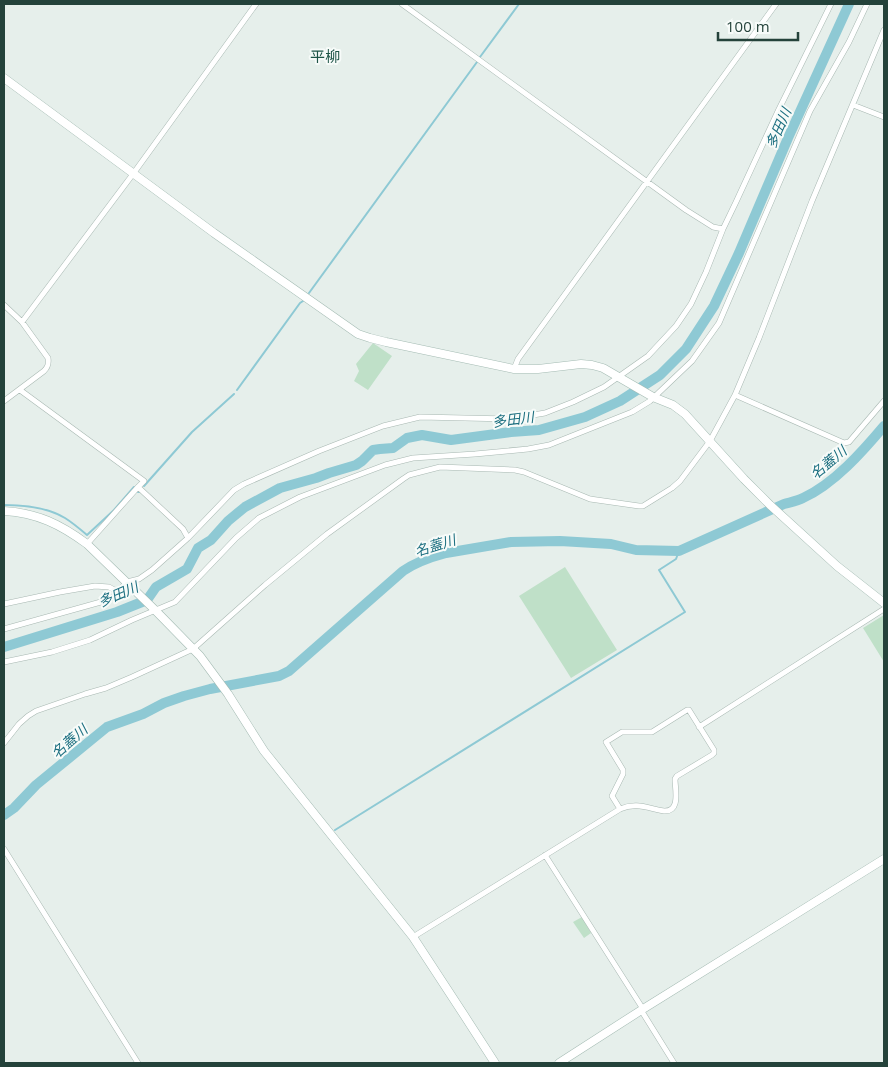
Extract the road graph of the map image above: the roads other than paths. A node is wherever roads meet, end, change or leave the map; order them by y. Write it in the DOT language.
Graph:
graph roads {
  1 [pos="256,4"];
  2 [pos="402,4"];
  3 [pos="776,4"];
  4 [pos="831,4"];
  5 [pos="867,4"];
  6 [pos="884,30"];
  7 [pos="4,78"];
  8 [pos="853,105"];
  9 [pos="884,117"];
  10 [pos="133,174"];
  11 [pos="647,182"];
  12 [pos="723,229"];
  13 [pos="4,305"];
  14 [pos="22,322"];
  15 [pos="514,369"];
  16 [pos="620,378"];
  17 [pos="20,390"];
  18 [pos="735,395"];
  19 [pos="652,396"];
  20 [pos="884,401"];
  21 [pos="4,402"];
  22 [pos="710,441"];
  23 [pos="138,487"];
  24 [pos="4,511"];
  25 [pos="188,538"];
  26 [pos="86,544"];
  27 [pos="128,584"];
  28 [pos="118,592"];
  29 [pos="884,603"];
  30 [pos="4,604"];
  31 [pos="153,609"];
  32 [pos="884,609"];
  33 [pos="4,629"];
  34 [pos="193,648"];
  35 [pos="4,662"];
  36 [pos="699,727"];
  37 [pos="4,743"];
  38 [pos="620,809"];
  39 [pos="4,849"];
  40 [pos="545,855"];
  41 [pos="884,859"];
  42 [pos="413,937"];
  43 [pos="643,1013"];
  44 [pos="138,1063"];
  45 [pos="495,1063"];
  46 [pos="559,1063"];
  47 [pos="674,1063"];
  1 -- 10 [label="street"];
  2 -- 11 [label="street"];
  3 -- 11 [label="street"];
  4 -- 12 [label="street"];
  5 -- 19 [label="street"];
  6 -- 8 [label="street"];
  7 -- 10 [label="street"];
  8 -- 9 [label="street"];
  8 -- 18 [label="street"];
  10 -- 14 [label="street"];
  10 -- 15 [label="street"];
  11 -- 12 [label="street"];
  11 -- 15 [label="street"];
  12 -- 16 [label="street"];
  13 -- 14 [label="street"];
  14 -- 17 [label="street"];
  15 -- 16 [label="street"];
  16 -- 19 [label="street"];
  16 -- 25 [label="street"];
  17 -- 21 [label="street"];
  17 -- 23 [label="street"];
  18 -- 20 [label="street"];
  18 -- 22 [label="street"];
  19 -- 22 [label="street"];
  19 -- 31 [label="street"];
  22 -- 29 [label="street"];
  22 -- 34 [label="street"];
  23 -- 25 [label="street"];
  23 -- 26 [label="street"];
  24 -- 26 [label="street"];
  25 -- 27 [label="street"];
  26 -- 27 [label="street"];
  27 -- 28 [label="street"];
  27 -- 31 [label="street"];
  28 -- 30 [label="street"];
  28 -- 33 [label="street"];
  31 -- 34 [label="street"];
  31 -- 35 [label="street"];
  32 -- 36 [label="street"];
  34 -- 37 [label="street"];
  34 -- 42 [label="street"];
  36 -- 38 [label="street"];
  36 -- 38 [label="street"];
  38 -- 40 [label="street"];
  39 -- 44 [label="street"];
  40 -- 42 [label="street"];
  40 -- 43 [label="street"];
  41 -- 43 [label="street"];
  42 -- 45 [label="street"];
  43 -- 46 [label="street"];
  43 -- 47 [label="street"];
}
